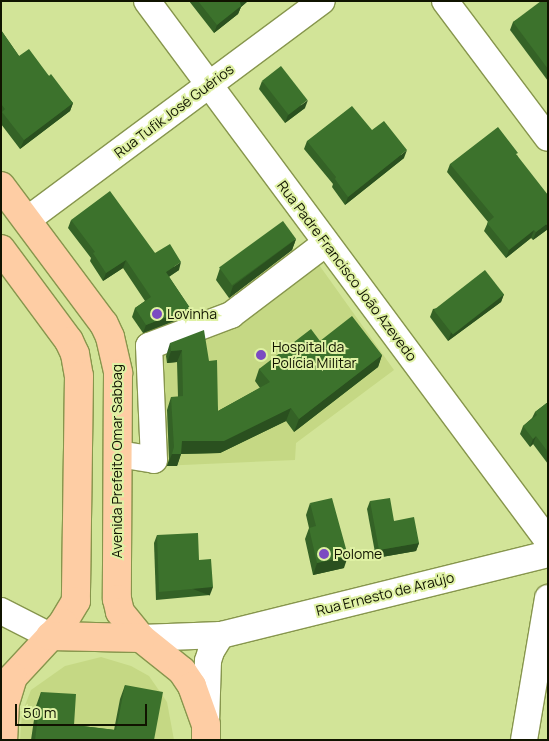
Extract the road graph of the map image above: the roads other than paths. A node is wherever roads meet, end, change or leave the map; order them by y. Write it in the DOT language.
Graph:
graph roads {
  1 [pos="147,1"];
  2 [pos="322,1"];
  3 [pos="445,1"];
  4 [pos="209,85"];
  5 [pos="548,138"];
  6 [pos="1,186"];
  7 [pos="27,220"];
  8 [pos="326,243"];
  9 [pos="1,249"];
  10 [pos="118,457"];
  11 [pos="79,458"];
  12 [pos="548,541"];
  13 [pos="548,554"];
  14 [pos="548,598"];
  15 [pos="1,611"];
  16 [pos="221,635"];
  17 [pos="50,636"];
  18 [pos="141,638"];
  19 [pos="3,691"];
  20 [pos="206,732"];
  21 [pos="3,740"];
  22 [pos="524,740"];
  1 -- 4 [label="street, Rua Padre Francisco João Azevedo"];
  2 -- 4 [label="street, Rua Tufik José Guérios"];
  3 -- 5 [label="street"];
  4 -- 7 [label="street, Rua Tufik José Guérios"];
  4 -- 8 [label="street, Rua Padre Francisco João Azevedo"];
  6 -- 7 [label="main road, Avenida Prefeito Omar Sabbag"];
  7 -- 10 [label="main road, Avenida Prefeito Omar Sabbag"];
  8 -- 10 [label="street"];
  8 -- 12 [label="street, Rua Padre Francisco João Azevedo"];
  9 -- 11 [label="main road"];
  10 -- 11 [label="main road"];
  10 -- 18 [label="main road, Avenida Prefeito Omar Sabbag"];
  11 -- 17 [label="main road"];
  13 -- 16 [label="street, Rua Ernesto de Araújo"];
  14 -- 22 [label="street"];
  15 -- 17 [label="street"];
  16 -- 18 [label="street, Rua Ernesto de Araújo"];
  16 -- 20 [label="street"];
  17 -- 18 [label="main road"];
  17 -- 19 [label="main road"];
  18 -- 20 [label="main road, Avenida Prefeito Omar Sabbag"];
  19 -- 21 [label="main road"];
}
